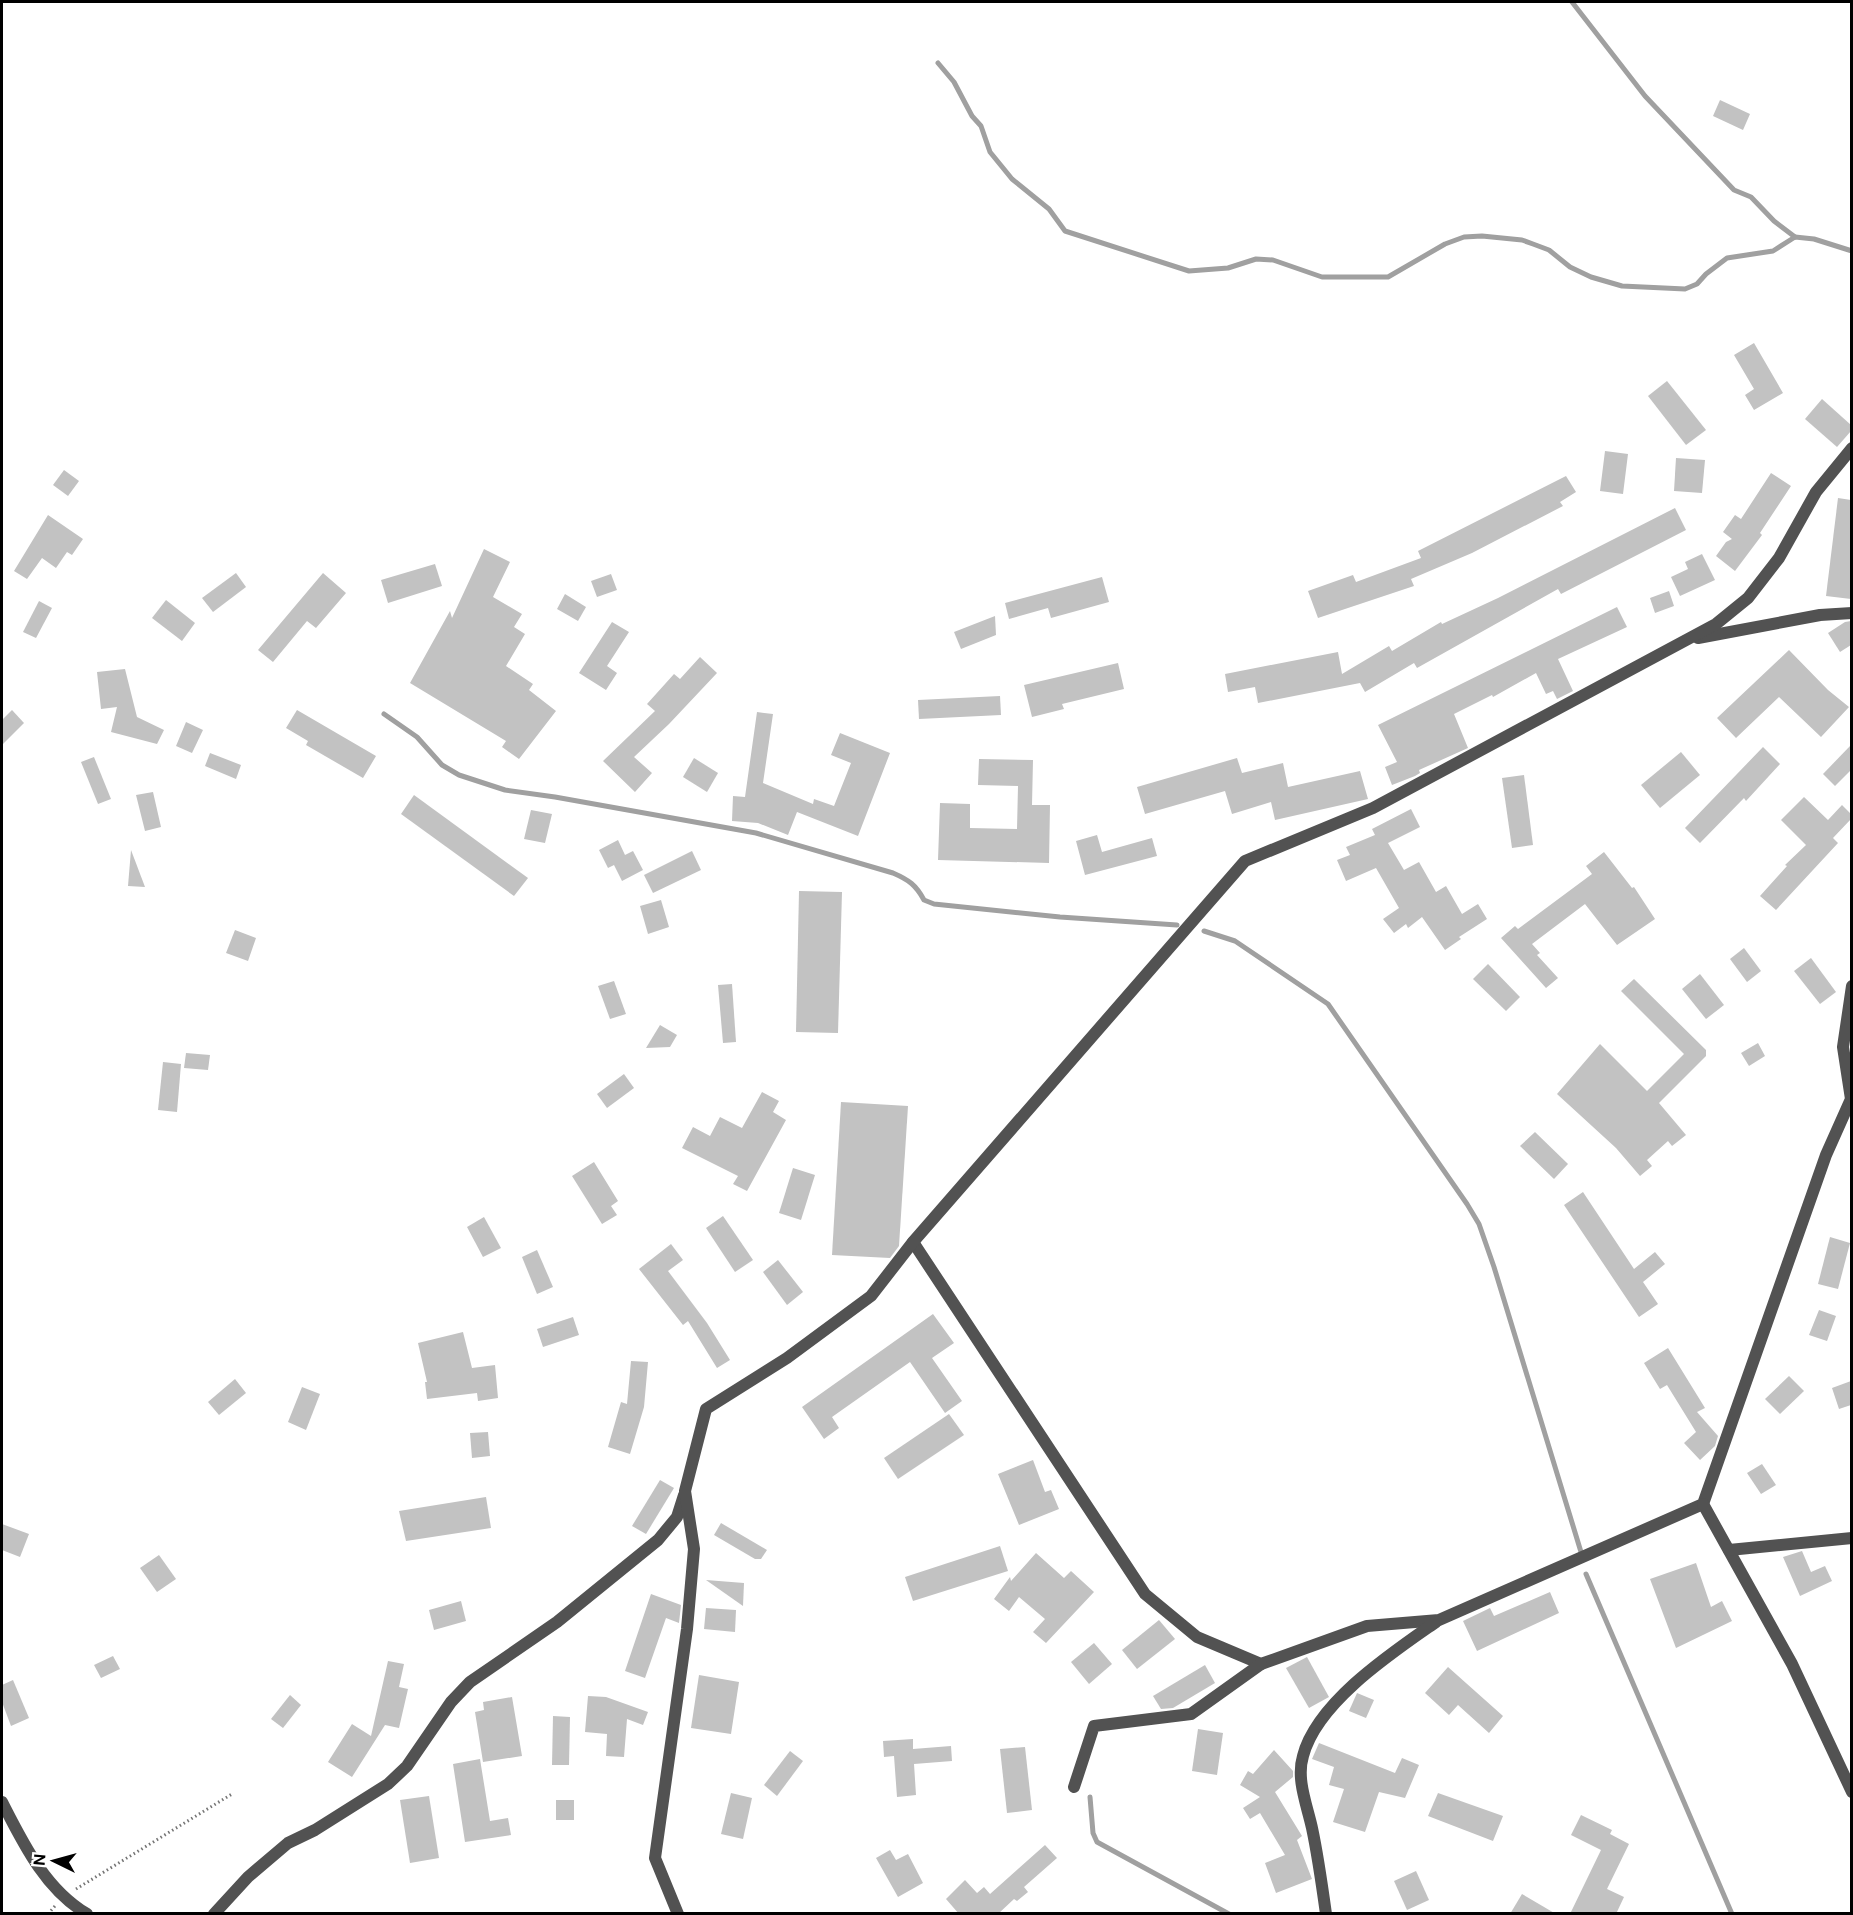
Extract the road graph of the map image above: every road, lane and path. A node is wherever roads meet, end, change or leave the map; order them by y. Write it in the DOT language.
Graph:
graph roads {
  1 [pos="1851,448"];
  2 [pos="1851,613"];
  3 [pos="1685,641"];
  4 [pos="1851,986"];
  5 [pos="913,1242"];
  6 [pos="686,1491"];
  7 [pos="1703,1504"];
  8 [pos="1851,1538"];
  9 [pos="1729,1550"];
  10 [pos="1439,1620"];
  11 [pos="1261,1664"];
  12 [pos="1074,1787"];
  13 [pos="1851,1792"];
  14 [pos="232,1794"];
  15 [pos="2,1802"];
  16 [pos="63,1896"];
  17 [pos="48,1914"];
  18 [pos="87,1914"];
  19 [pos="214,1914"];
  20 [pos="678,1914"];
  21 [pos="1326,1914"];
  1 -- 3 [label="street"];
  2 -- 3 [label="street"];
  3 -- 5 [label="street"];
  4 -- 7 [label="street"];
  5 -- 6 [label="street"];
  5 -- 11 [label="street"];
  6 -- 19 [label="street"];
  6 -- 20 [label="street"];
  7 -- 9 [label="street"];
  7 -- 10 [label="street"];
  8 -- 9 [label="street"];
  9 -- 13 [label="street"];
  10 -- 11 [label="street"];
  10 -- 21 [label="street"];
  11 -- 12 [label="street"];
  14 -- 16 [label="path"];
  15 -- 16 [label="street"];
  16 -- 17 [label="path"];
  16 -- 18 [label="street"];
}
